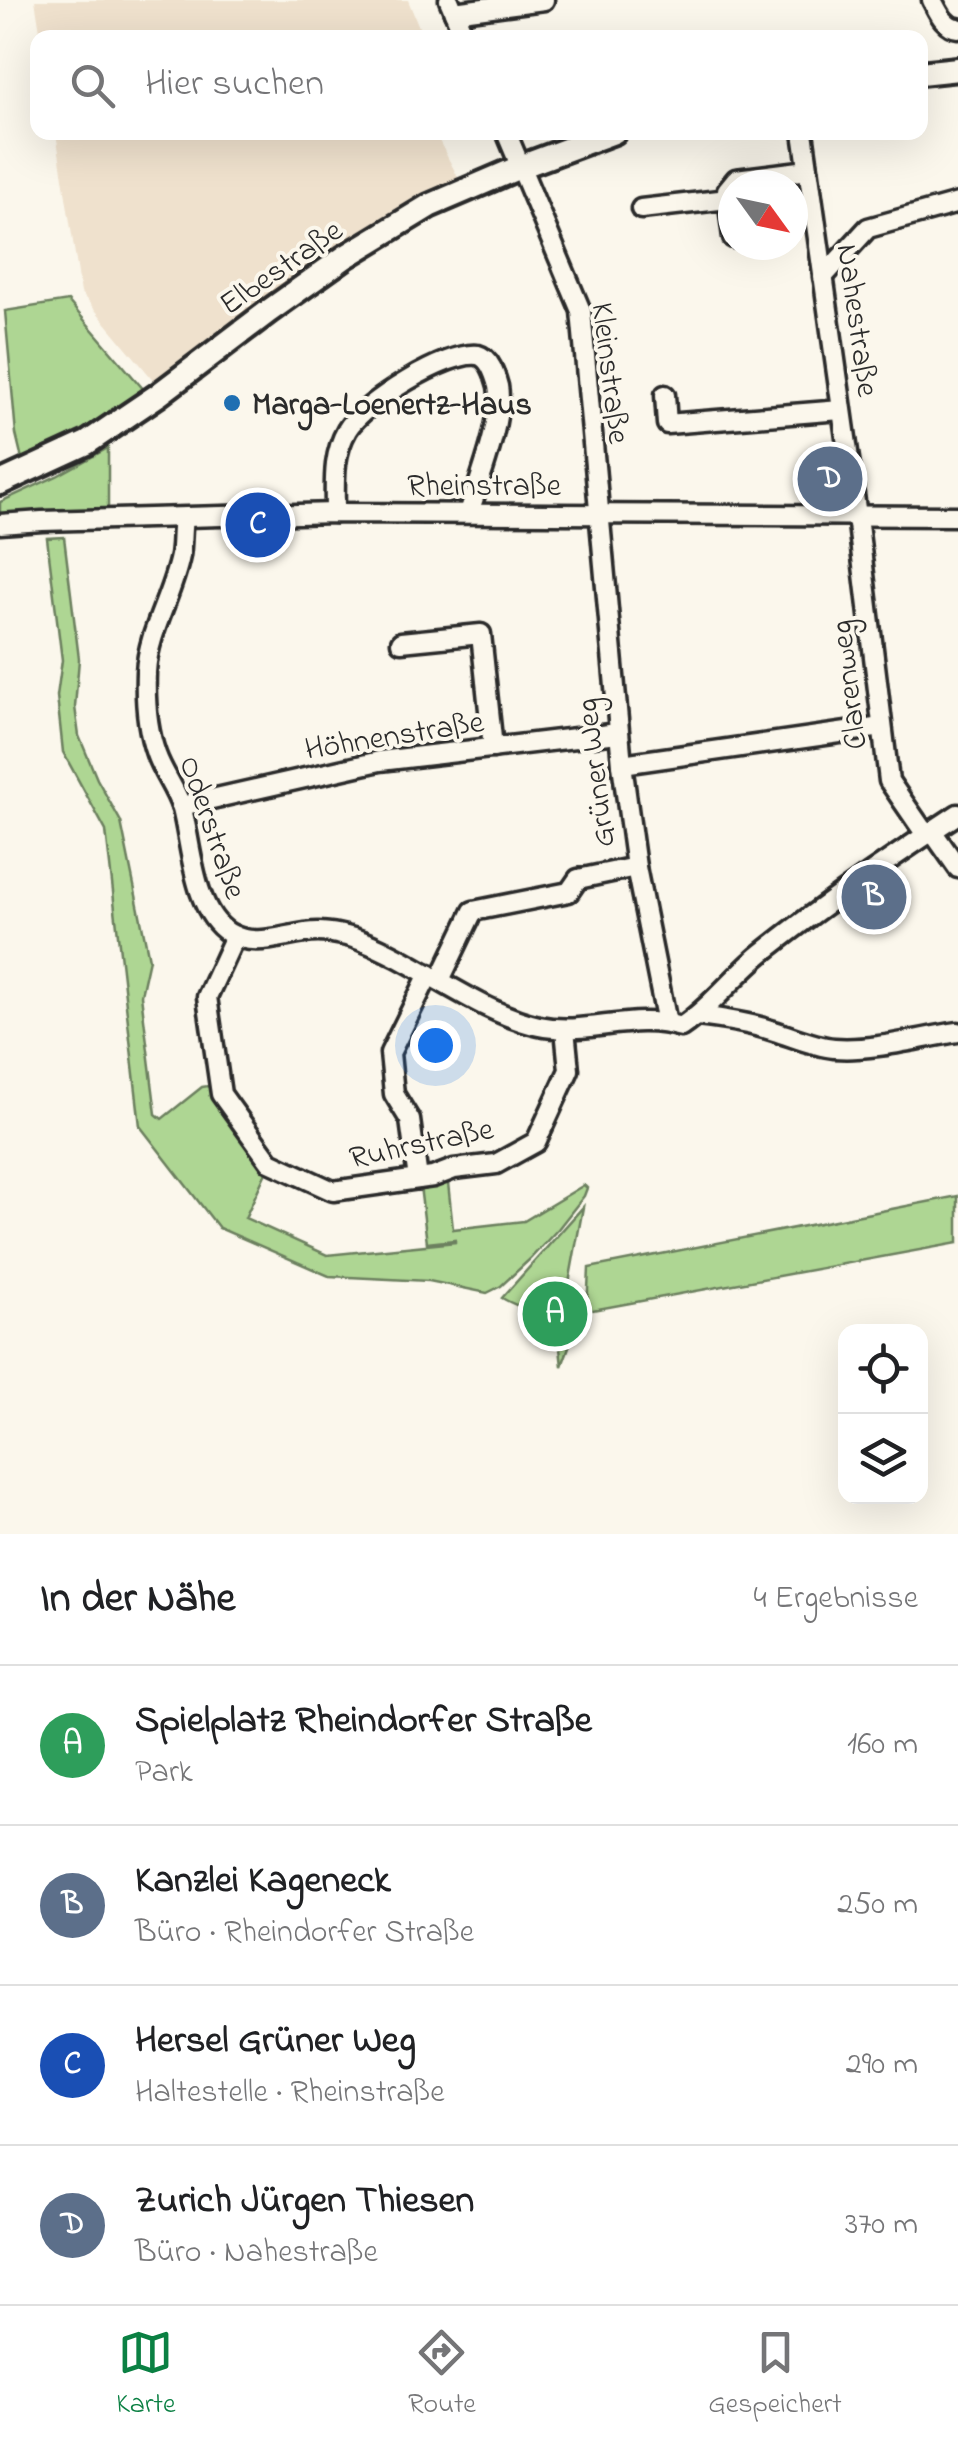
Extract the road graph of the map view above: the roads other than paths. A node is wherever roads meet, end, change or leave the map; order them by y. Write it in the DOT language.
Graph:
graph roads {
  1 [pos="544,0"];
  2 [pos="932,0"];
  3 [pos="452,6"];
  4 [pos="958,28"];
  5 [pos="462,30"];
  6 [pos="958,69"];
  7 [pos="928,72"];
  8 [pos="509,140"];
  9 [pos="592,140"];
  10 [pos="804,140"];
  11 [pos="520,166"];
  12 [pos="808,170"];
  13 [pos="718,200"];
  14 [pos="958,203"];
  15 [pos="641,210"];
  16 [pos="823,277"];
  17 [pos="666,396"];
  18 [pos="841,410"];
  19 [pos="0,483"];
  20 [pos="335,513"];
  21 [pos="469,514"];
  22 [pos="598,515"];
  23 [pos="857,516"];
  24 [pos="958,516"];
  25 [pos="183,519"];
  26 [pos="3,522"];
  27 [pos="400,642"];
  28 [pos="882,727"];
  29 [pos="618,734"];
  30 [pos="493,748"];
  31 [pos="622,764"];
  32 [pos="181,806"];
  33 [pos="958,814"];
  34 [pos="929,833"];
  35 [pos="636,867"];
  36 [pos="958,868"];
  37 [pos="235,936"];
  38 [pos="434,977"];
  39 [pos="730,981"];
  40 [pos="698,1016"];
  41 [pos="732,1020"];
  42 [pos="667,1022"];
  43 [pos="565,1028"];
  44 [pos="958,1032"];
  45 [pos="418,1178"];
  1 -- 3 [label="street"];
  2 -- 4 [label="street"];
  3 -- 5 [label="street"];
  6 -- 7 [label="main road"];
  8 -- 11 [label="street, Kleinstraße"];
  9 -- 11 [label="main road, Elbestraße"];
  10 -- 12 [label="street, Nahestraße"];
  11 -- 19 [label="main road, Elbestraße"];
  11 -- 22 [label="street, Kleinstraße"];
  12 -- 16 [label="street, Nahestraße"];
  13 -- 15 [label="street"];
  14 -- 16 [label="street"];
  16 -- 18 [label="street, Nahestraße"];
  17 -- 18 [label="street"];
  18 -- 23 [label="street, Nahestraße"];
  20 -- 21 [label="street, Rheinstraße"];
  20 -- 21 [label="street"];
  20 -- 25 [label="street, Rheinstraße"];
  21 -- 22 [label="street, Rheinstraße"];
  22 -- 23 [label="street, Rheinstraße"];
  22 -- 29 [label="street, Grüner Weg"];
  23 -- 24 [label="street, Rheinstraße"];
  23 -- 28 [label="street, Clarenweg"];
  25 -- 26 [label="street, Rheinstraße"];
  25 -- 32 [label="street, Oderstraße"];
  27 -- 30 [label="street"];
  28 -- 31 [label="street"];
  28 -- 34 [label="street, Clarenweg"];
  29 -- 30 [label="street, Höhnenstraße"];
  29 -- 31 [label="street, Grüner Weg"];
  30 -- 32 [label="street, Höhnenstraße"];
  31 -- 35 [label="street, Grüner Weg"];
  32 -- 37 [label="street, Oderstraße"];
  33 -- 34 [label="street"];
  34 -- 36 [label="street, Clarenweg"];
  34 -- 39 [label="street"];
  35 -- 38 [label="street"];
  35 -- 42 [label="street, Grüner Weg"];
  37 -- 38 [label="street, Oderstraße"];
  37 -- 45 [label="street, Ruhrstraße"];
  38 -- 43 [label="street, Oderstraße"];
  38 -- 45 [label="street"];
  39 -- 40 [label="street"];
  39 -- 41 [label="street"];
  40 -- 41 [label="street"];
  40 -- 42 [label="street, Oderstraße"];
  41 -- 44 [label="street"];
  42 -- 43 [label="street, Oderstraße"];
  43 -- 45 [label="street, Ruhrstraße"];
}
